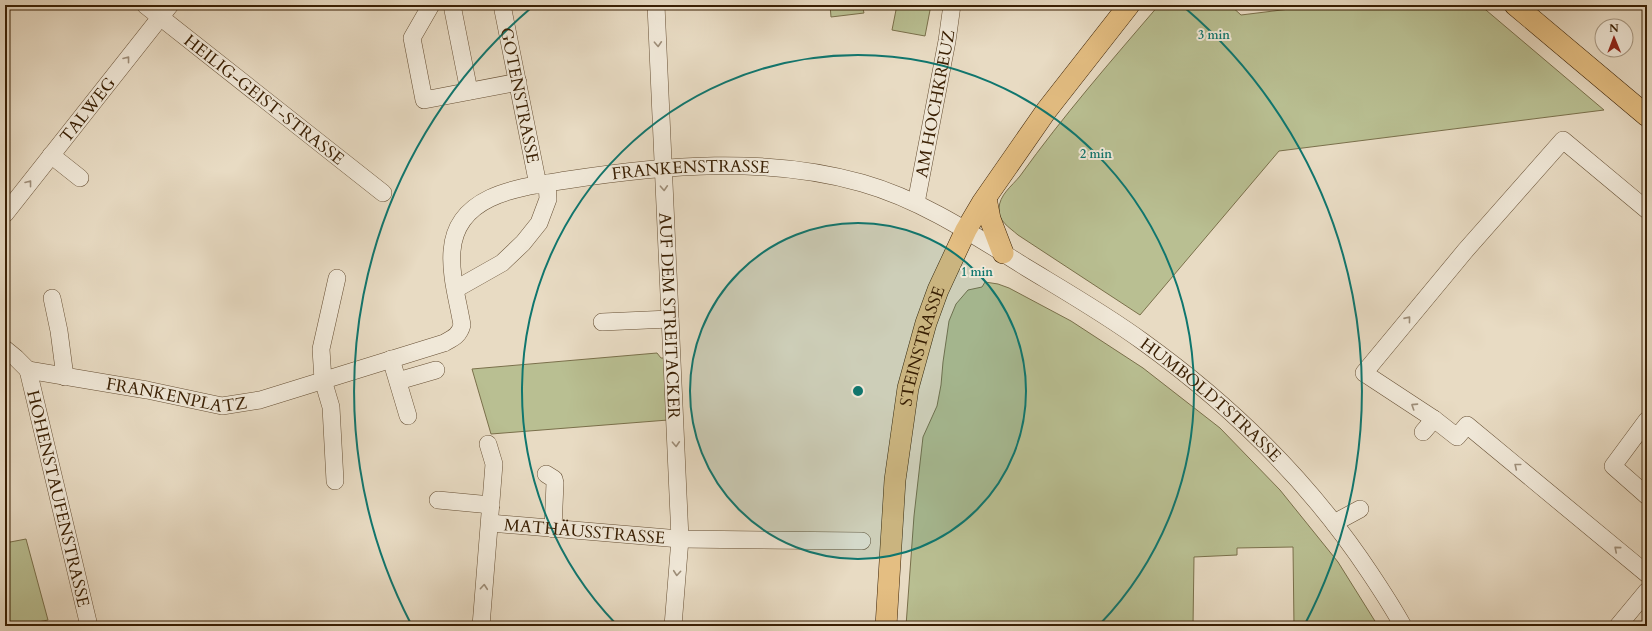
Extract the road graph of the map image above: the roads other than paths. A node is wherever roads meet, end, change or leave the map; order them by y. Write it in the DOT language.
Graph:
graph roads {
  1 [pos="146,5"];
  2 [pos="431,5"];
  3 [pos="452,5"];
  4 [pos="502,5"];
  5 [pos="656,5"];
  6 [pos="952,5"];
  7 [pos="1129,5"];
  8 [pos="1515,5"];
  9 [pos="165,11"];
  10 [pos="518,82"];
  11 [pos="469,92"];
  12 [pos="1647,116"];
  13 [pos="51,155"];
  14 [pos="664,168"];
  15 [pos="80,178"];
  16 [pos="543,184"];
  17 [pos="383,193"];
  18 [pos="986,198"];
  19 [pos="916,203"];
  20 [pos="1647,210"];
  21 [pos="5,214"];
  22 [pos="966,230"];
  23 [pos="1003,253"];
  24 [pos="452,265"];
  25 [pos="337,278"];
  26 [pos="456,288"];
  27 [pos="52,298"];
  28 [pos="670,319"];
  29 [pos="602,322"];
  30 [pos="5,349"];
  31 [pos="391,359"];
  32 [pos="28,370"];
  33 [pos="436,370"];
  34 [pos="65,377"];
  35 [pos="323,380"];
  36 [pos="398,381"];
  37 [pos="408,416"];
  38 [pos="1434,419"];
  39 [pos="1647,420"];
  40 [pos="1423,432"];
  41 [pos="488,444"];
  42 [pos="546,474"];
  43 [pos="335,481"];
  44 [pos="1647,496"];
  45 [pos="438,500"];
  46 [pos="491,505"];
  47 [pos="1360,509"];
  48 [pos="490,523"];
  49 [pos="1334,523"];
  50 [pos="553,529"];
  51 [pos="680,539"];
  52 [pos="862,541"];
  53 [pos="1647,574"];
  54 [pos="1647,590"];
  55 [pos="89,626"];
  56 [pos="481,626"];
  57 [pos="673,626"];
  58 [pos="886,626"];
  59 [pos="1402,626"];
  60 [pos="1618,626"];
  1 -- 9 [label="street, HEILIG-GEIST-STRASSE"];
  2 -- 11 [label="street"];
  3 -- 11 [label="street"];
  4 -- 10 [label="street, GOTENSTRASSE"];
  5 -- 14 [label="street, AUF DEM STREITACKER, one-way"];
  6 -- 19 [label="street, AM HOCHKREUZ"];
  7 -- 18 [label="main road, STEINSTRASSE"];
  8 -- 12 [label="main road"];
  13 -- 9 [label="street, TALWEG, one-way"];
  9 -- 17 [label="street, HEILIG-GEIST-STRASSE"];
  10 -- 11 [label="street"];
  10 -- 16 [label="street, GOTENSTRASSE"];
  13 -- 15 [label="street"];
  21 -- 13 [label="street, TALWEG, one-way"];
  14 -- 16 [label="street, FRANKENSTRASSE"];
  14 -- 19 [label="street, FRANKENSTRASSE"];
  14 -- 28 [label="street, AUF DEM STREITACKER, one-way"];
  16 -- 24 [label="street, FRANKENSTRASSE"];
  16 -- 26 [label="street, GOTENSTRASSE"];
  18 -- 22 [label="main road, STEINSTRASSE"];
  18 -- 23 [label="main road"];
  19 -- 22 [label="street, FRANKENSTRASSE"];
  38 -- 20 [label="street, one-way"];
  22 -- 23 [label="street, HUMBOLDTSTRASSE"];
  22 -- 58 [label="main road, STEINSTRASSE"];
  23 -- 49 [label="street, HUMBOLDTSTRASSE"];
  24 -- 26 [label="street, FRANKENPLATZ"];
  25 -- 35 [label="street"];
  26 -- 31 [label="street, FRANKENPLATZ"];
  27 -- 34 [label="street"];
  28 -- 29 [label="street"];
  28 -- 51 [label="street, AUF DEM STREITACKER, one-way"];
  30 -- 32 [label="street"];
  31 -- 35 [label="street, FRANKENPLATZ"];
  31 -- 36 [label="street"];
  32 -- 34 [label="street, FRANKENPLATZ"];
  32 -- 55 [label="street, HOHENSTAUFENSTRASSE"];
  33 -- 36 [label="street"];
  34 -- 35 [label="street, FRANKENPLATZ"];
  35 -- 43 [label="street"];
  36 -- 37 [label="street"];
  38 -- 40 [label="street"];
  53 -- 38 [label="street, one-way"];
  39 -- 44 [label="street"];
  41 -- 46 [label="street"];
  42 -- 50 [label="street"];
  45 -- 46 [label="street"];
  46 -- 48 [label="street"];
  47 -- 49 [label="street"];
  48 -- 50 [label="street, MATHÄUSSTRASSE"];
  56 -- 48 [label="street, one-way"];
  49 -- 59 [label="street, HUMBOLDTSTRASSE"];
  50 -- 51 [label="street, MATHÄUSSTRASSE"];
  51 -- 52 [label="street, MATHÄUSSTRASSE"];
  51 -- 57 [label="street, AUF DEM STREITACKER, one-way"];
  54 -- 60 [label="street"];
}
